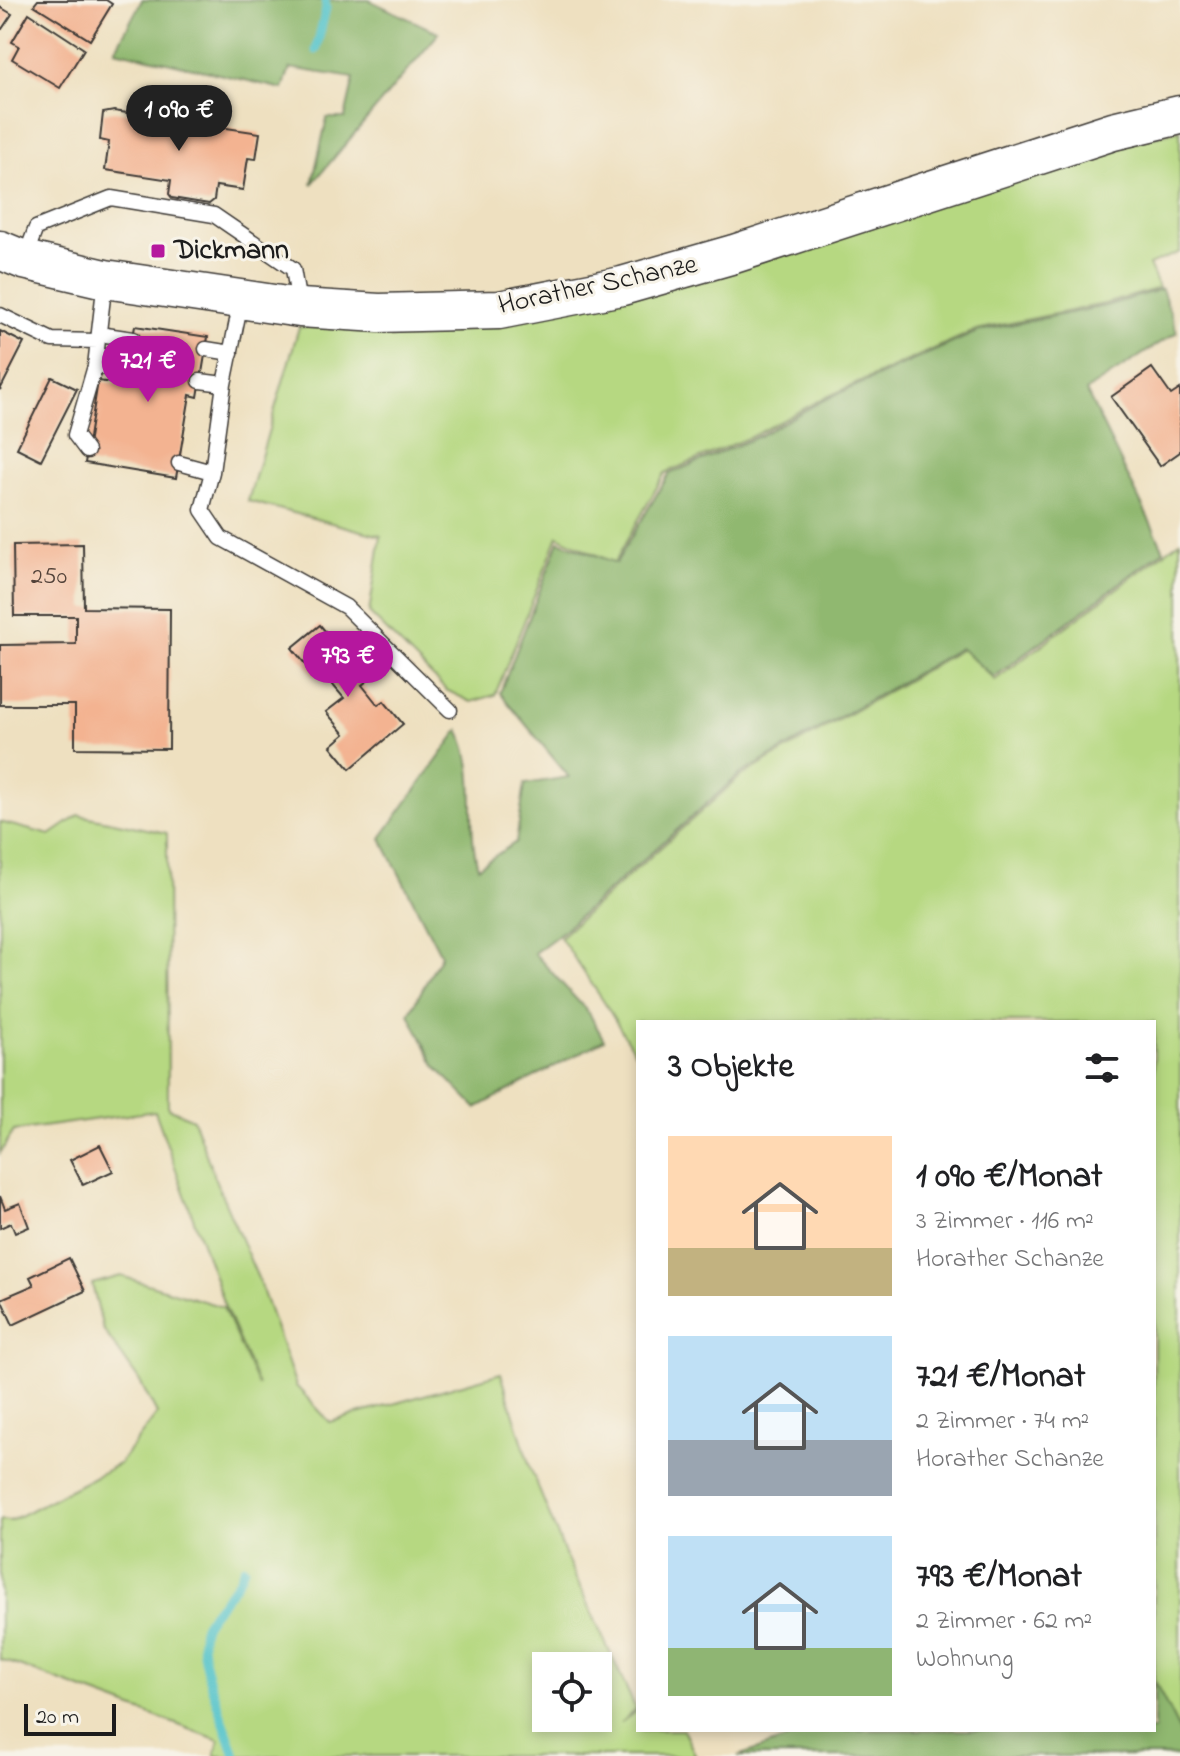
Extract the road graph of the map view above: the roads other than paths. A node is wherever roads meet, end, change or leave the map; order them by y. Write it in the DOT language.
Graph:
graph roads {
  1 [pos="1180,115"];
  2 [pos="12,255"];
  3 [pos="105,279"];
  4 [pos="241,301"];
  5 [pos="300,308"];
  6 [pos="0,315"];
  7 [pos="99,337"];
  8 [pos="133,339"];
  9 [pos="206,349"];
  10 [pos="231,353"];
  11 [pos="95,366"];
  12 [pos="128,371"];
  13 [pos="200,381"];
  14 [pos="224,384"];
  15 [pos="87,451"];
  16 [pos="179,463"];
  17 [pos="212,472"];
  18 [pos="450,710"];
  1 -- 5 [label="main road, Horather Schanze"];
  2 -- 3 [label="main road, Horather Schanze"];
  2 -- 5 [label="lane"];
  3 -- 4 [label="main road, Horather Schanze"];
  3 -- 7 [label="lane"];
  4 -- 5 [label="main road, Horather Schanze"];
  4 -- 10 [label="lane"];
  6 -- 7 [label="lane"];
  7 -- 8 [label="lane"];
  7 -- 11 [label="lane"];
  9 -- 10 [label="lane"];
  10 -- 14 [label="lane"];
  11 -- 12 [label="lane"];
  11 -- 15 [label="lane"];
  13 -- 14 [label="lane"];
  14 -- 17 [label="lane"];
  16 -- 17 [label="lane"];
  17 -- 18 [label="lane"];
}
